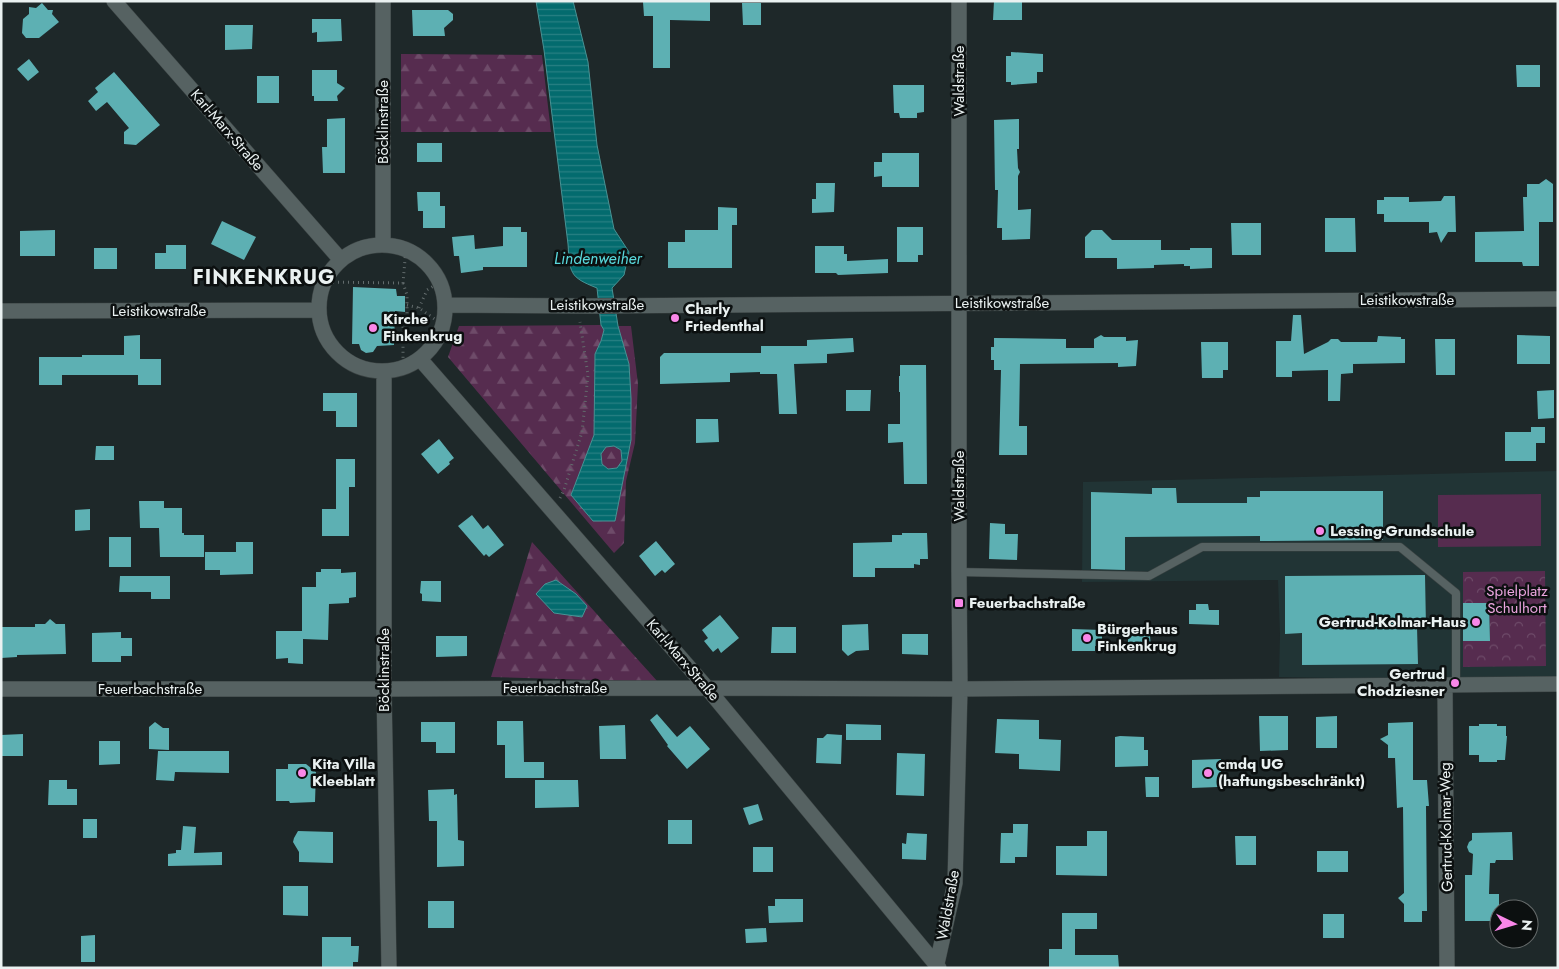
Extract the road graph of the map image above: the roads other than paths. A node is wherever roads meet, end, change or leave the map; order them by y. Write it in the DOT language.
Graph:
graph roads {
  1 [pos="114,1"];
  2 [pos="383,1"];
  3 [pos="959,1"];
  4 [pos="383,244"];
  5 [pos="340,259"];
  6 [pos="1558,299"];
  7 [pos="959,303"];
  8 [pos="446,305"];
  9 [pos="318,310"];
  10 [pos="1,311"];
  11 [pos="420,358"];
  12 [pos="384,371"];
  13 [pos="959,572"];
  14 [pos="1558,684"];
  15 [pos="1450,686"];
  16 [pos="707,688"];
  17 [pos="1,689"];
  18 [pos="384,689"];
  19 [pos="960,689"];
  20 [pos="937,967"];
  21 [pos="389,968"];
  22 [pos="1447,968"];
  1 -- 5 [label="street, Karl-Marx-Straße"];
  2 -- 4 [label="street, Böcklinstraße"];
  3 -- 7 [label="street, Waldstraße"];
  4 -- 5 [label="street"];
  4 -- 8 [label="street"];
  5 -- 9 [label="street"];
  6 -- 7 [label="street, Leistikowstraße"];
  7 -- 8 [label="street, Leistikowstraße"];
  7 -- 13 [label="street, Waldstraße"];
  8 -- 11 [label="street"];
  9 -- 10 [label="street, Leistikowstraße"];
  9 -- 12 [label="street"];
  11 -- 12 [label="street"];
  11 -- 16 [label="street, Karl-Marx-Straße"];
  12 -- 18 [label="street, Böcklinstraße"];
  13 -- 15 [label="lane"];
  13 -- 19 [label="street, Waldstraße"];
  14 -- 15 [label="street, Feuerbachstraße"];
  15 -- 19 [label="street, Feuerbachstraße"];
  15 -- 22 [label="street, Gertrud-Kolmar-Weg"];
  16 -- 18 [label="street, Feuerbachstraße"];
  16 -- 19 [label="street, Feuerbachstraße"];
  16 -- 20 [label="street, Karl-Marx-Straße"];
  17 -- 18 [label="street, Feuerbachstraße"];
  18 -- 21 [label="street, Böcklinstraße"];
  19 -- 20 [label="street, Waldstraße"];
}
